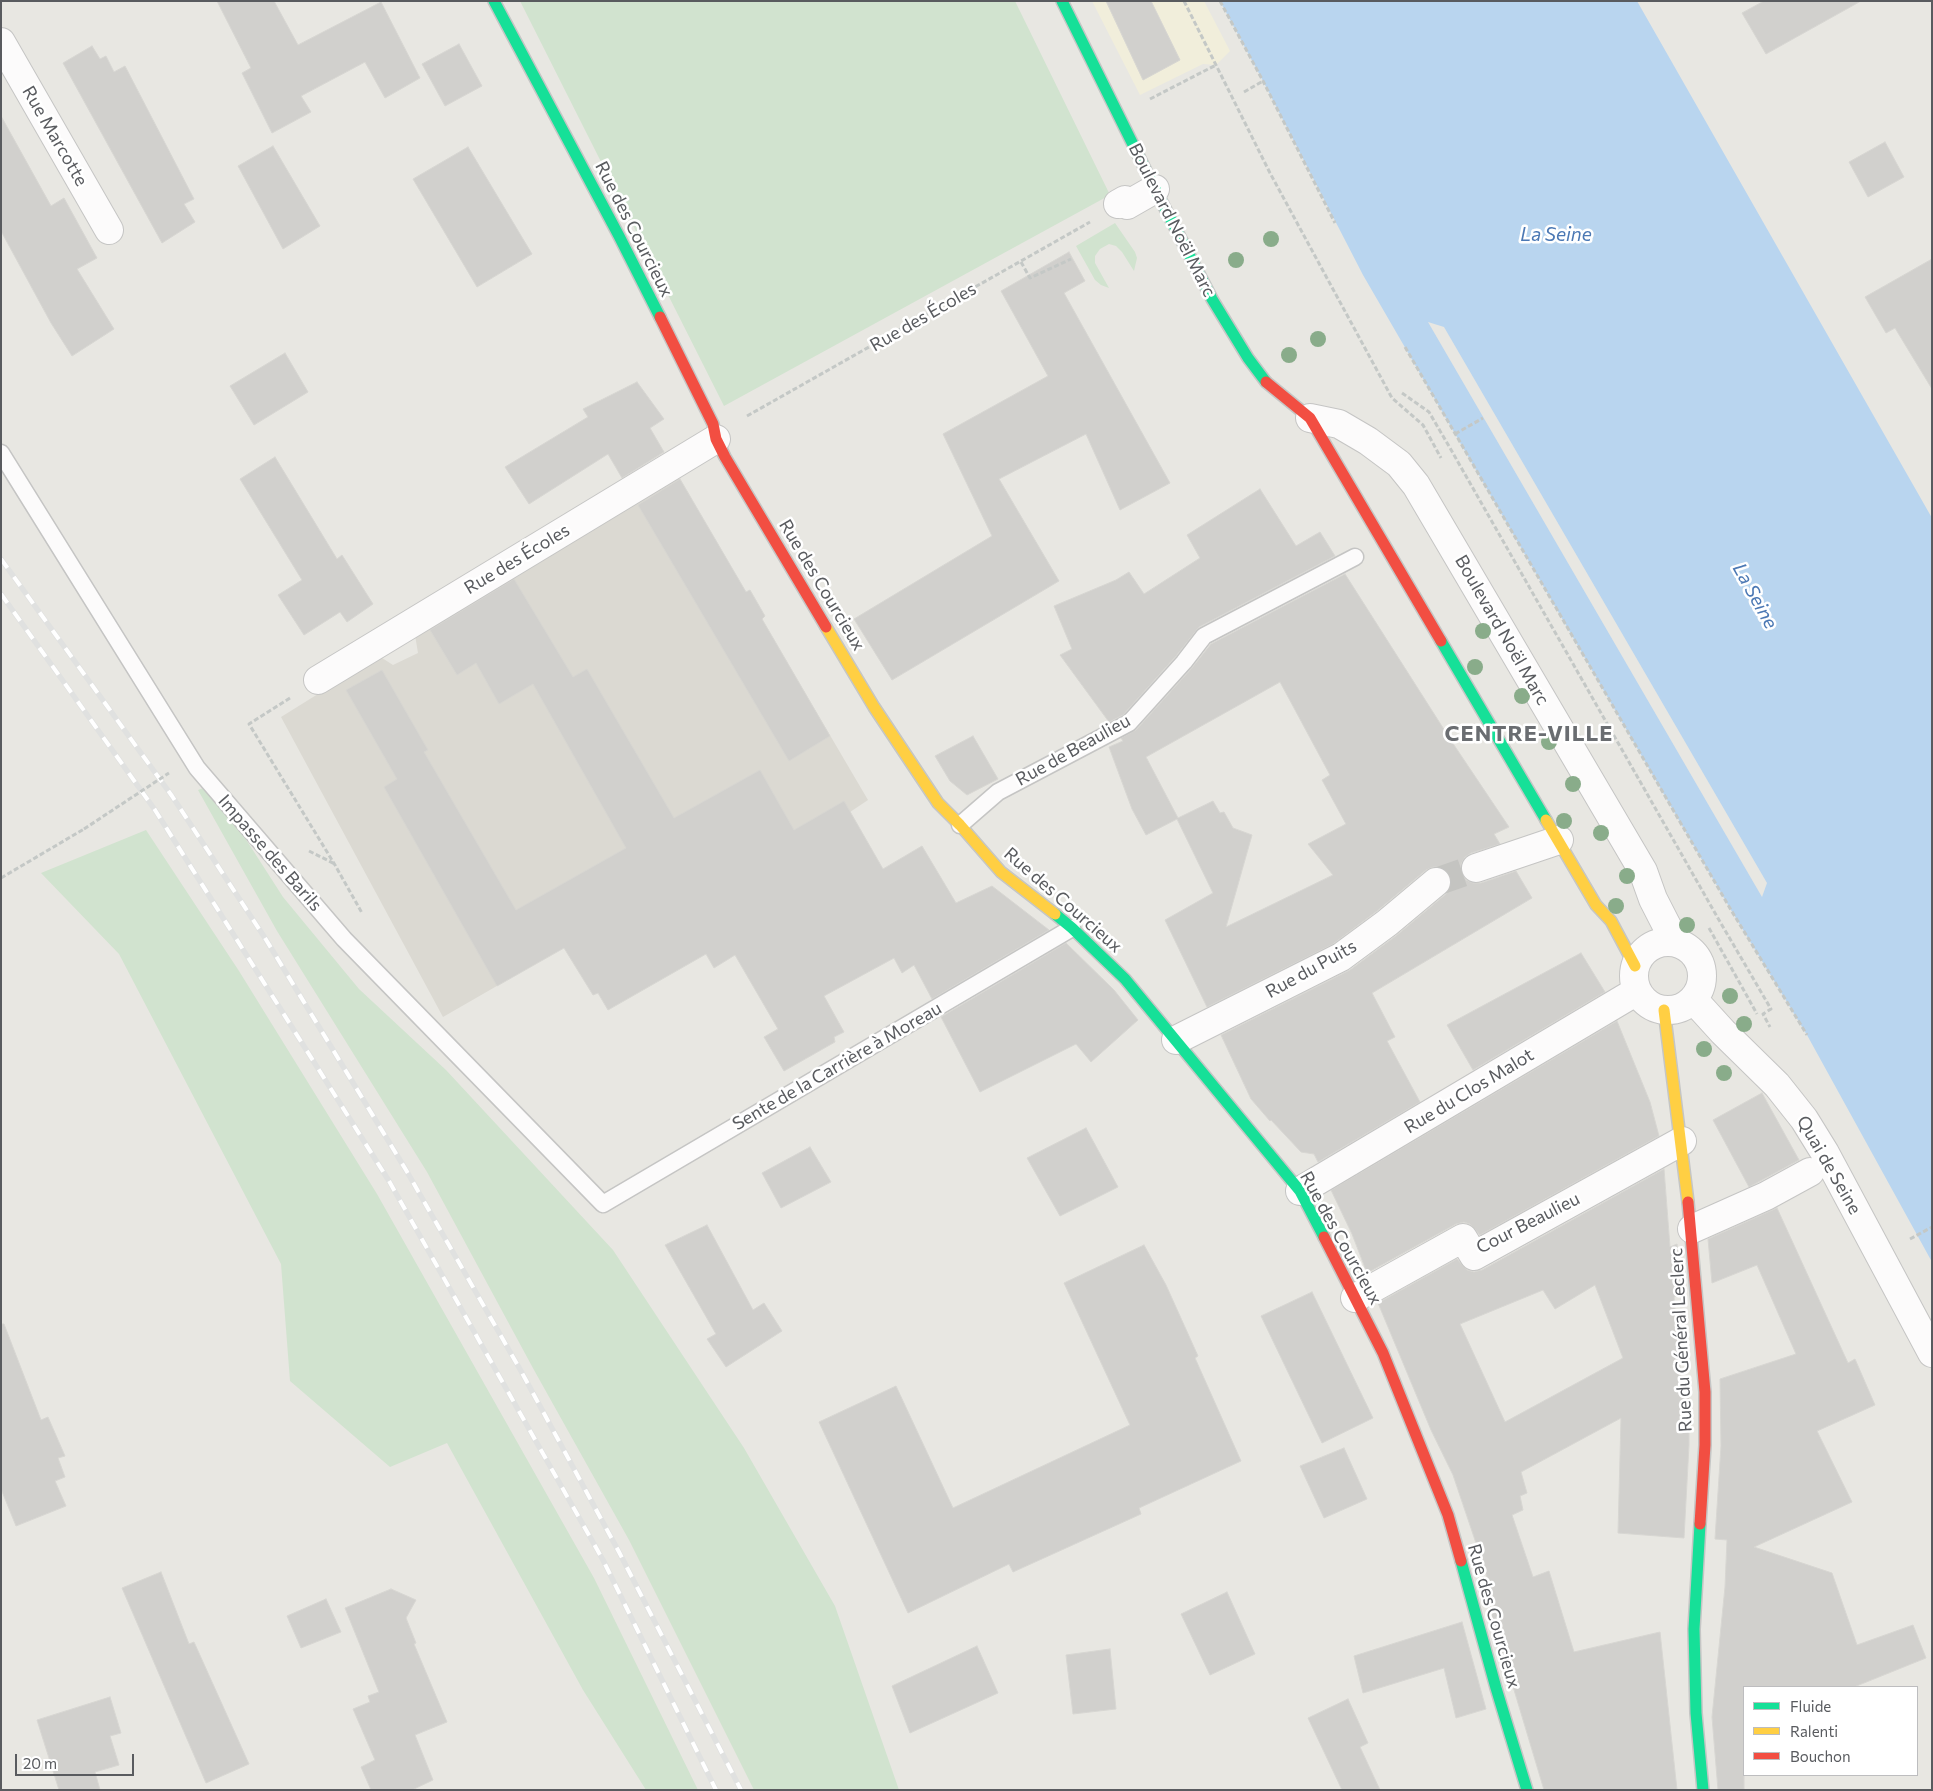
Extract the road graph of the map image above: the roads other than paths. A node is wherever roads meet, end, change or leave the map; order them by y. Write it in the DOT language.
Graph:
graph roads {
  1 [pos="494,1"];
  2 [pos="1062,1"];
  3 [pos="1,42"];
  4 [pos="1154,189"];
  5 [pos="1107,211"];
  6 [pos="109,230"];
  7 [pos="1310,418"];
  8 [pos="716,439"];
  9 [pos="1,453"];
  10 [pos="1355,556"];
  11 [pos="318,680"];
  12 [pos="960,825"];
  13 [pos="1559,840"];
  14 [pos="1476,868"];
  15 [pos="1436,882"];
  16 [pos="1072,928"];
  17 [pos="1675,942"];
  18 [pos="1636,979"];
  19 [pos="1693,999"];
  20 [pos="1664,1010"];
  21 [pos="1176,1040"];
  22 [pos="1682,1141"];
  23 [pos="1808,1153"];
  24 [pos="1300,1191"];
  25 [pos="603,1204"];
  26 [pos="1692,1229"];
  27 [pos="1355,1298"];
  28 [pos="1932,1353"];
  29 [pos="1527,1790"];
  30 [pos="1703,1790"];
  1 -- 8 [label="street, Rue des Courcieux"];
  2 -- 4 [label="street, Boulevard Noël Marc"];
  3 -- 6 [label="street, Rue Marcotte"];
  4 -- 5 [label="street"];
  4 -- 7 [label="street, Boulevard Noël Marc"];
  7 -- 13 [label="street, Boulevard Noël Marc"];
  7 -- 17 [label="street, Boulevard Noël Marc"];
  8 -- 11 [label="street, Rue des Écoles"];
  8 -- 12 [label="street, Rue des Courcieux"];
  9 -- 25 [label="lane, Impasse des Barils"];
  10 -- 12 [label="lane, Rue de Beaulieu"];
  12 -- 16 [label="street, Rue des Courcieux"];
  13 -- 14 [label="street"];
  13 -- 18 [label="street, Boulevard Noël Marc"];
  15 -- 21 [label="street, Rue du Puits"];
  16 -- 21 [label="street, Rue des Courcieux"];
  16 -- 25 [label="lane, Sente de la Carrière à Moreau"];
  17 -- 18 [label="street"];
  17 -- 19 [label="street"];
  18 -- 20 [label="street"];
  18 -- 24 [label="street, Rue du Clos Malot"];
  19 -- 20 [label="street"];
  19 -- 23 [label="street, Quai de Seine"];
  20 -- 22 [label="street, Rue du Général Leclerc"];
  21 -- 24 [label="street, Rue des Courcieux"];
  22 -- 26 [label="street, Rue du Général Leclerc"];
  22 -- 27 [label="street, Cour Beaulieu"];
  23 -- 26 [label="street"];
  23 -- 28 [label="street, Quai de Seine"];
  24 -- 27 [label="street, Rue des Courcieux"];
  26 -- 30 [label="street, Rue du Général Leclerc"];
  27 -- 29 [label="street, Rue des Courcieux"];
}
